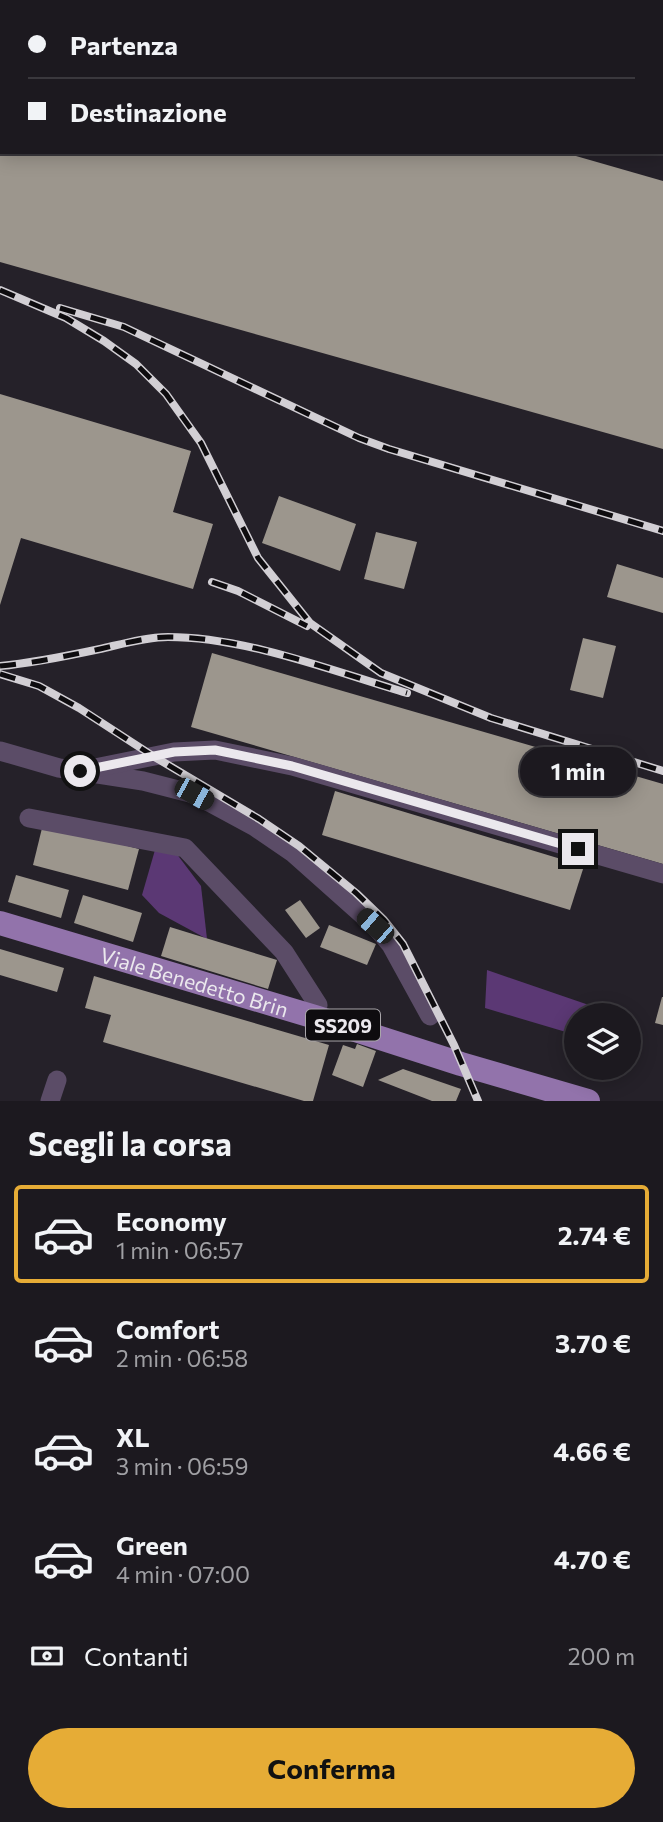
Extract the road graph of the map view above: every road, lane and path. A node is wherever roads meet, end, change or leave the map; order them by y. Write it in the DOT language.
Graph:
graph roads {
  1 [pos="0,751"];
  2 [pos="80,771"];
  3 [pos="29,818"];
  4 [pos="663,874"];
  5 [pos="0,923"];
  6 [pos="430,1016"];
  7 [pos="315,1017"];
  8 [pos="57,1080"];
  9 [pos="50,1101"];
  10 [pos="588,1101"];
  1 -- 2 [label="lane"];
  2 -- 4 [label="lane"];
  2 -- 6 [label="lane"];
  3 -- 7 [label="lane"];
  5 -- 7 [label="main road, Viale Benedetto Brin / SS209"];
  7 -- 10 [label="main road, Viale Benedetto Brin / SS209"];
  8 -- 9 [label="lane"];
}
